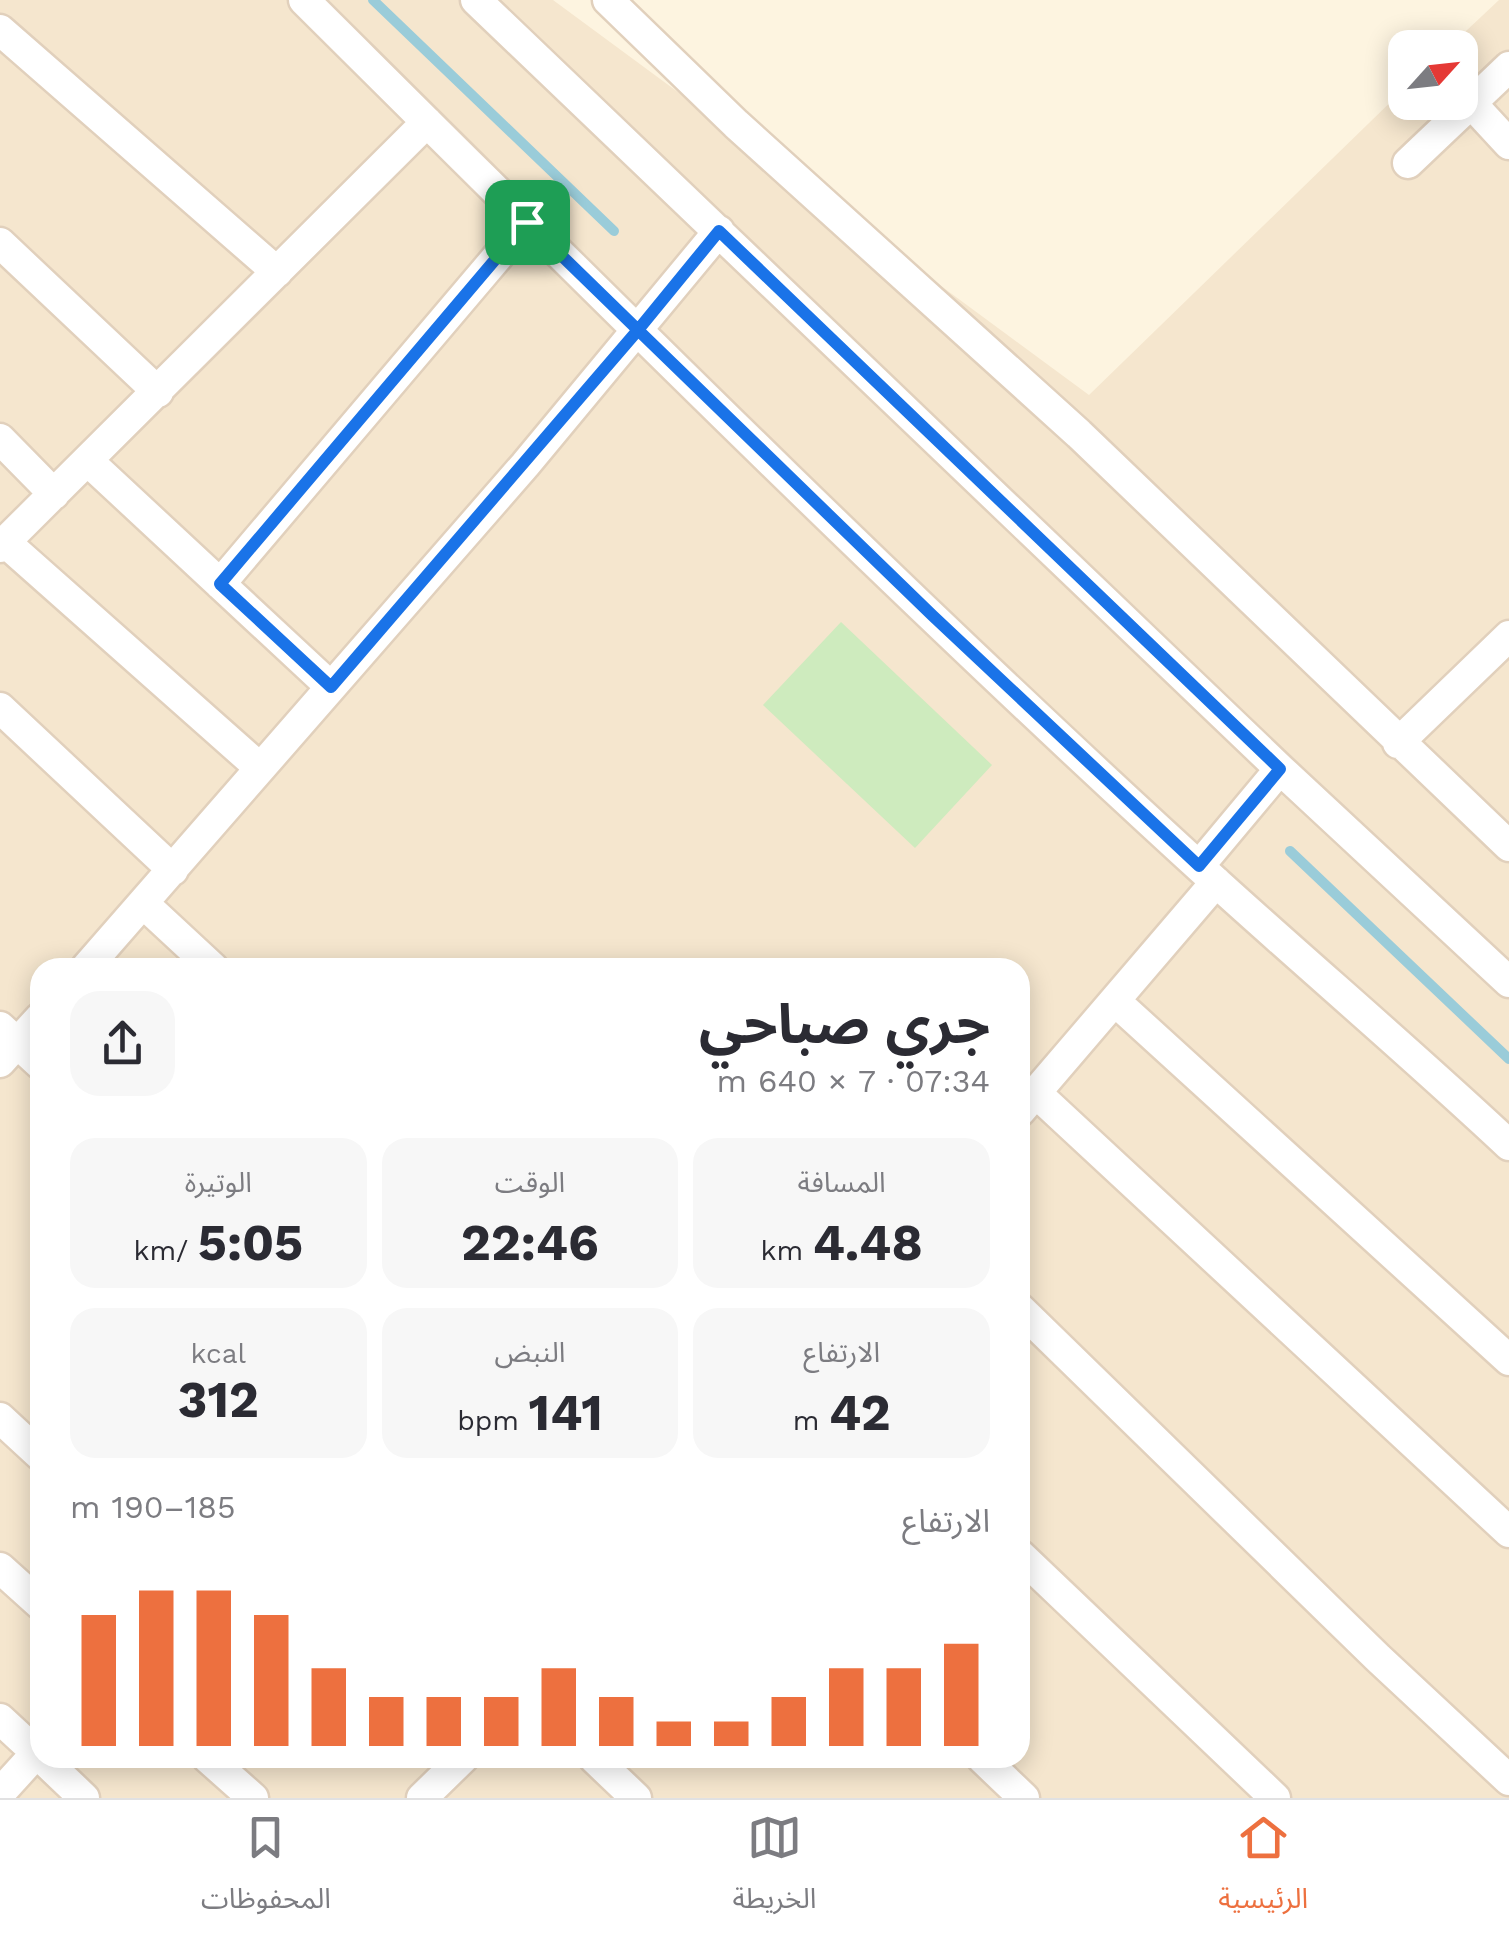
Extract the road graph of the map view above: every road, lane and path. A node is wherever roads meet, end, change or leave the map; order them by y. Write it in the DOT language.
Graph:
graph roads {
  1 [pos="304,0"];
  2 [pos="476,0"];
  3 [pos="608,0"];
  4 [pos="0,30"];
  5 [pos="1509,67"];
  6 [pos="1478,97"];
  7 [pos="1478,110"];
  8 [pos="1454,120"];
  9 [pos="427,122"];
  10 [pos="1509,144"];
  11 [pos="1408,163"];
  12 [pos="527,222"];
  13 [pos="719,231"];
  14 [pos="0,242"];
  15 [pos="277,272"];
  16 [pos="647,320"];
  17 [pos="158,392"];
  18 [pos="0,439"];
  19 [pos="88,462"];
  20 [pos="54,494"];
  21 [pos="2,544"];
  22 [pos="220,584"];
  23 [pos="1509,636"];
  24 [pos="331,687"];
  25 [pos="0,708"];
  26 [pos="1398,743"];
  27 [pos="260,768"];
  28 [pos="1273,778"];
  29 [pos="1509,846"];
  30 [pos="1208,867"];
  31 [pos="173,870"];
  32 [pos="144,904"];
  33 [pos="95,958"];
  34 [pos="201,958"];
  35 [pos="1509,982"];
  36 [pos="1115,1001"];
  37 [pos="30,1026"];
  38 [pos="6,1044"];
  39 [pos="30,1058"];
  40 [pos="1030,1100"];
  41 [pos="1030,1104"];
  42 [pos="1509,1145"];
  43 [pos="1030,1319"];
  44 [pos="1509,1360"];
  45 [pos="0,1418"];
  46 [pos="30,1446"];
  47 [pos="1509,1532"];
  48 [pos="1030,1565"];
  49 [pos="0,1568"];
  50 [pos="30,1595"];
  51 [pos="0,1719"];
  52 [pos="30,1745"];
  53 [pos="30,1764"];
  54 [pos="54,1768"];
  55 [pos="219,1768"];
  56 [pos="453,1768"];
  57 [pos="604,1768"];
  58 [pos="992,1768"];
  59 [pos="1509,1780"];
  60 [pos="0,1793"];
  61 [pos="84,1798"];
  62 [pos="253,1798"];
  63 [pos="422,1798"];
  64 [pos="636,1798"];
  65 [pos="1024,1798"];
  66 [pos="1275,1798"];
  1 -- 9 [label="street"];
  2 -- 13 [label="street"];
  3 -- 26 [label="street"];
  4 -- 15 [label="street"];
  5 -- 6 [label="street"];
  7 -- 10 [label="street"];
  8 -- 11 [label="street"];
  9 -- 12 [label="street"];
  9 -- 15 [label="street"];
  12 -- 16 [label="street"];
  12 -- 22 [label="street"];
  13 -- 16 [label="street"];
  13 -- 28 [label="street"];
  14 -- 17 [label="street"];
  15 -- 17 [label="street"];
  16 -- 24 [label="street"];
  16 -- 30 [label="street"];
  17 -- 19 [label="street"];
  18 -- 20 [label="street"];
  19 -- 20 [label="street"];
  19 -- 22 [label="street"];
  20 -- 21 [label="street"];
  21 -- 27 [label="street"];
  22 -- 24 [label="street"];
  23 -- 26 [label="street"];
  24 -- 27 [label="street"];
  25 -- 31 [label="street"];
  26 -- 29 [label="street"];
  27 -- 31 [label="street"];
  28 -- 30 [label="street"];
  28 -- 35 [label="street"];
  30 -- 36 [label="street"];
  30 -- 42 [label="street"];
  31 -- 32 [label="street"];
  32 -- 33 [label="street"];
  32 -- 34 [label="street"];
  36 -- 40 [label="street"];
  36 -- 44 [label="street"];
  37 -- 38 [label="street"];
  38 -- 39 [label="street"];
  41 -- 47 [label="street"];
  43 -- 59 [label="street"];
  45 -- 46 [label="street"];
  48 -- 66 [label="street"];
  49 -- 50 [label="street"];
  51 -- 52 [label="street"];
  53 -- 60 [label="street"];
  54 -- 61 [label="street"];
  55 -- 62 [label="street"];
  56 -- 63 [label="street"];
  57 -- 64 [label="street"];
  58 -- 65 [label="street"];
}
